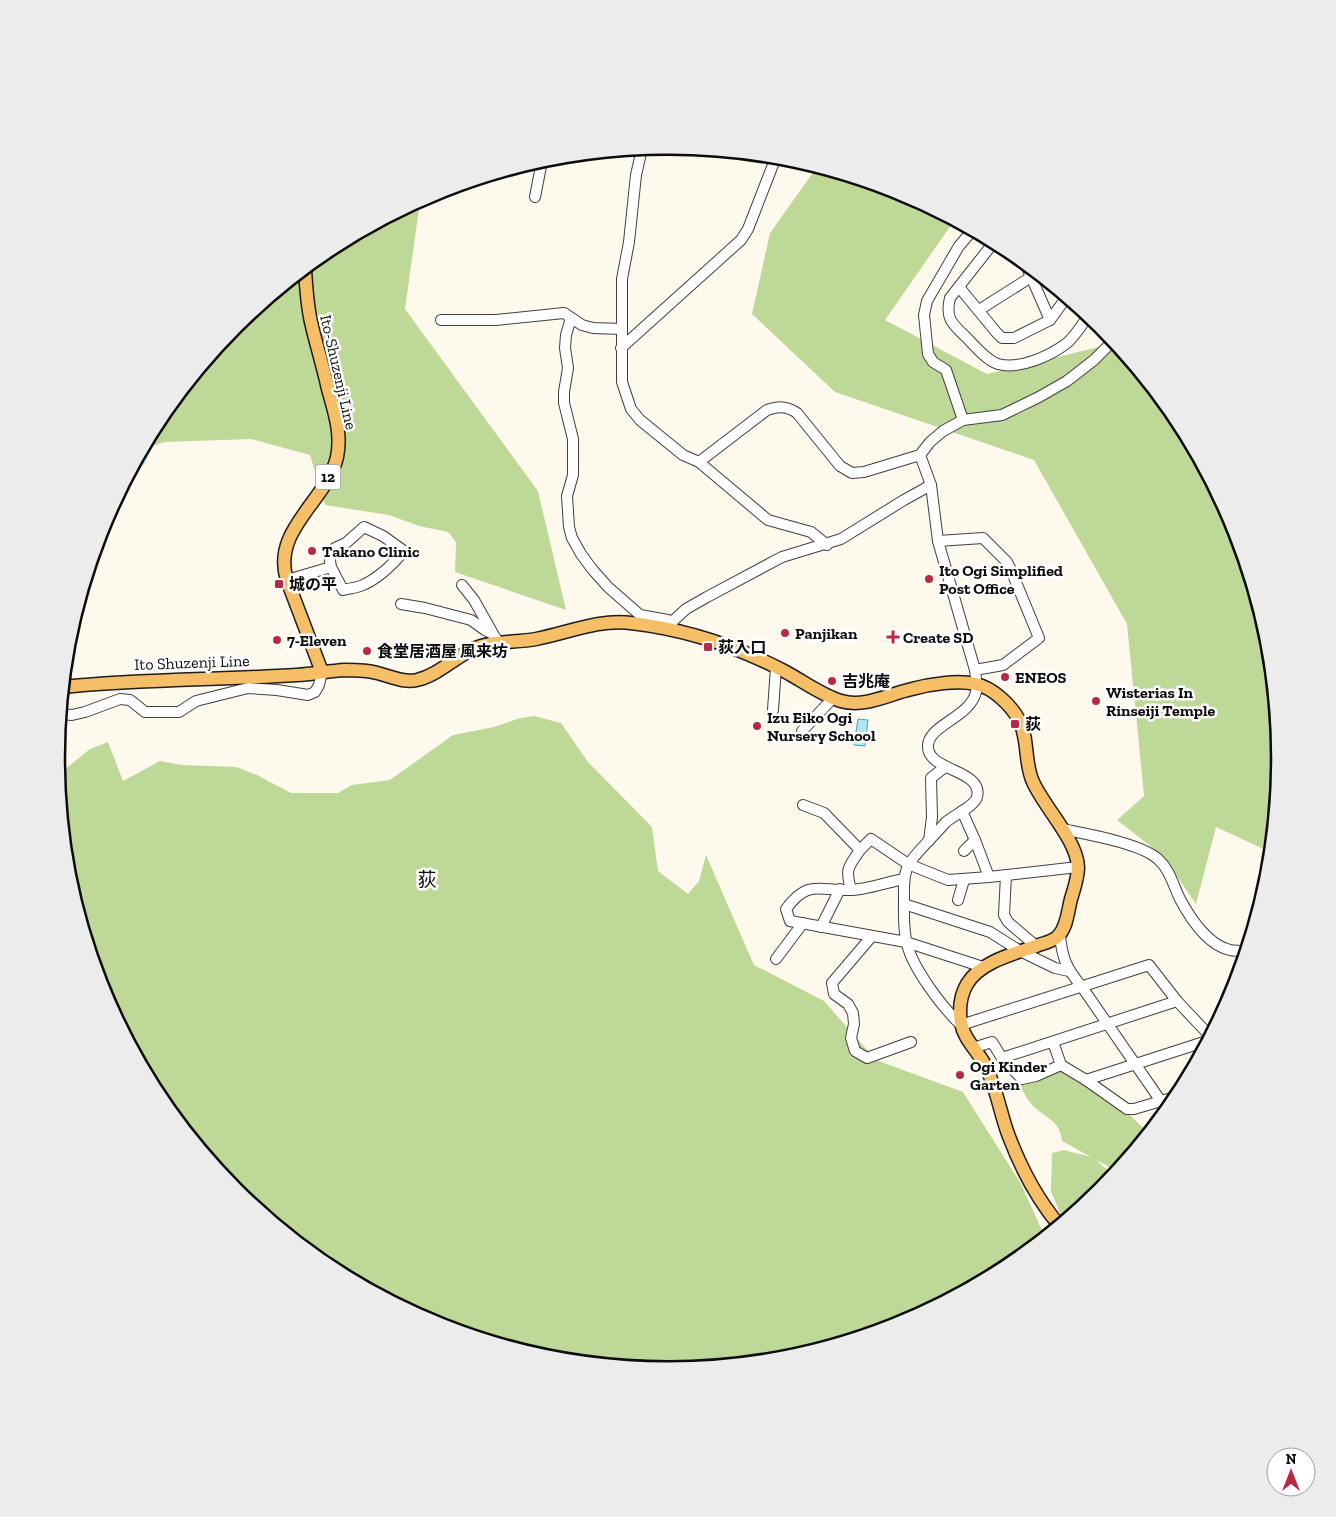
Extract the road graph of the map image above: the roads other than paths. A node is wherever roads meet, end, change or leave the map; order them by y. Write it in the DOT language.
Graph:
graph roads {
  1 [pos="640,156"];
  2 [pos="773,165"];
  3 [pos="541,169"];
  4 [pos="536,197"];
  5 [pos="968,235"];
  6 [pos="989,248"];
  7 [pos="305,277"];
  8 [pos="1031,277"];
  9 [pos="959,287"];
  10 [pos="1063,302"];
  11 [pos="979,310"];
  12 [pos="571,318"];
  13 [pos="441,320"];
  14 [pos="1050,320"];
  15 [pos="1083,322"];
  16 [pos="622,329"];
  17 [pos="1108,346"];
  18 [pos="621,348"];
  19 [pos="963,420"];
  20 [pos="920,454"];
  21 [pos="699,462"];
  22 [pos="931,485"];
  23 [pos="938,541"];
  24 [pos="827,544"];
  25 [pos="331,567"];
  26 [pos="287,580"];
  27 [pos="462,585"];
  28 [pos="401,604"];
  29 [pos="671,629"];
  30 [pos="496,638"];
  31 [pos="776,667"];
  32 [pos="975,670"];
  33 [pos="322,672"];
  34 [pos="976,684"];
  35 [pos="69,686"];
  36 [pos="833,698"];
  37 [pos="773,710"];
  38 [pos="66,714"];
  39 [pos="802,731"];
  40 [pos="945,767"];
  41 [pos="803,805"];
  42 [pos="962,811"];
  43 [pos="1062,829"];
  44 [pos="975,840"];
  45 [pos="929,841"];
  46 [pos="860,850"];
  47 [pos="964,851"];
  48 [pos="908,864"];
  49 [pos="1078,867"];
  50 [pos="1006,875"];
  51 [pos="989,877"];
  52 [pos="904,879"];
  53 [pos="964,880"];
  54 [pos="840,890"];
  55 [pos="850,890"];
  56 [pos="958,900"];
  57 [pos="904,904"];
  58 [pos="803,923"];
  59 [pos="821,927"];
  60 [pos="1060,935"];
  61 [pos="872,936"];
  62 [pos="906,942"];
  63 [pos="1036,946"];
  64 [pos="1020,951"];
  65 [pos="1239,951"];
  66 [pos="776,959"];
  67 [pos="983,968"];
  68 [pos="1069,971"];
  69 [pos="1082,987"];
  70 [pos="1178,1002"];
  71 [pos="1108,1024"];
  72 [pos="961,1025"];
  73 [pos="1206,1031"];
  74 [pos="911,1042"];
  75 [pos="1053,1042"];
  76 [pos="1199,1044"];
  77 [pos="974,1048"];
  78 [pos="1002,1058"];
  79 [pos="1134,1064"];
  80 [pos="1061,1065"];
  81 [pos="1086,1080"];
  82 [pos="1162,1103"];
  83 [pos="1160,1106"];
  84 [pos="1055,1220"];
  1 -- 16 [label="street"];
  2 -- 18 [label="street"];
  3 -- 4 [label="street"];
  5 -- 19 [label="street"];
  6 -- 9 [label="street"];
  7 -- 26 [label="main road, Ito-Shuzenji Line / 12"];
  8 -- 11 [label="street"];
  8 -- 14 [label="street"];
  9 -- 11 [label="street"];
  9 -- 15 [label="street"];
  10 -- 14 [label="street"];
  11 -- 14 [label="street"];
  12 -- 13 [label="street"];
  12 -- 16 [label="street"];
  12 -- 29 [label="street"];
  16 -- 18 [label="street"];
  17 -- 19 [label="street"];
  18 -- 21 [label="street"];
  19 -- 20 [label="street"];
  20 -- 21 [label="street"];
  20 -- 22 [label="street"];
  21 -- 24 [label="street"];
  22 -- 23 [label="street"];
  22 -- 24 [label="street"];
  23 -- 32 [label="street"];
  23 -- 32 [label="street"];
  24 -- 29 [label="street"];
  25 -- 25 [label="street"];
  25 -- 26 [label="street"];
  26 -- 33 [label="main road, Ito-Shuzenji Line / 12"];
  27 -- 30 [label="street"];
  28 -- 30 [label="street"];
  29 -- 30 [label="main road, Ito Shuzenji Line"];
  29 -- 31 [label="main road, Ito Shuzenji Line"];
  30 -- 33 [label="main road, Ito Shuzenji Line"];
  31 -- 36 [label="main road, Ito Shuzenji Line"];
  31 -- 37 [label="street"];
  32 -- 34 [label="street"];
  33 -- 35 [label="main road, Ito Shuzenji Line"];
  33 -- 38 [label="street"];
  34 -- 36 [label="main road, Ito Shuzenji Line"];
  34 -- 40 [label="street"];
  34 -- 43 [label="main road"];
  36 -- 39 [label="street"];
  40 -- 42 [label="street"];
  40 -- 45 [label="street"];
  41 -- 46 [label="street"];
  42 -- 44 [label="street"];
  42 -- 45 [label="street"];
  43 -- 49 [label="main road"];
  43 -- 65 [label="street"];
  44 -- 47 [label="street"];
  44 -- 51 [label="street"];
  45 -- 48 [label="street"];
  46 -- 48 [label="street"];
  46 -- 55 [label="street"];
  48 -- 52 [label="street"];
  48 -- 53 [label="street"];
  49 -- 50 [label="street"];
  49 -- 60 [label="main road"];
  50 -- 51 [label="street"];
  50 -- 63 [label="street"];
  51 -- 53 [label="street"];
  52 -- 55 [label="street"];
  52 -- 57 [label="street"];
  53 -- 56 [label="street"];
  54 -- 55 [label="street"];
  54 -- 58 [label="street"];
  54 -- 59 [label="street"];
  57 -- 62 [label="street"];
  57 -- 64 [label="street"];
  58 -- 59 [label="street"];
  58 -- 66 [label="street"];
  59 -- 61 [label="street"];
  60 -- 63 [label="main road"];
  60 -- 68 [label="street"];
  61 -- 62 [label="street"];
  61 -- 74 [label="street"];
  62 -- 67 [label="street"];
  62 -- 72 [label="street"];
  63 -- 64 [label="main road"];
  64 -- 67 [label="main road"];
  64 -- 68 [label="street"];
  67 -- 72 [label="main road"];
  68 -- 69 [label="street"];
  69 -- 70 [label="street"];
  69 -- 71 [label="street"];
  69 -- 72 [label="street"];
  70 -- 71 [label="street"];
  70 -- 73 [label="street"];
  71 -- 75 [label="street"];
  71 -- 79 [label="street"];
  72 -- 77 [label="main road"];
  75 -- 78 [label="street"];
  75 -- 80 [label="street"];
  76 -- 79 [label="street"];
  77 -- 78 [label="street"];
  77 -- 84 [label="main road"];
  78 -- 80 [label="street"];
  79 -- 81 [label="street"];
  79 -- 82 [label="street"];
  80 -- 81 [label="street"];
  81 -- 83 [label="street"];
}
